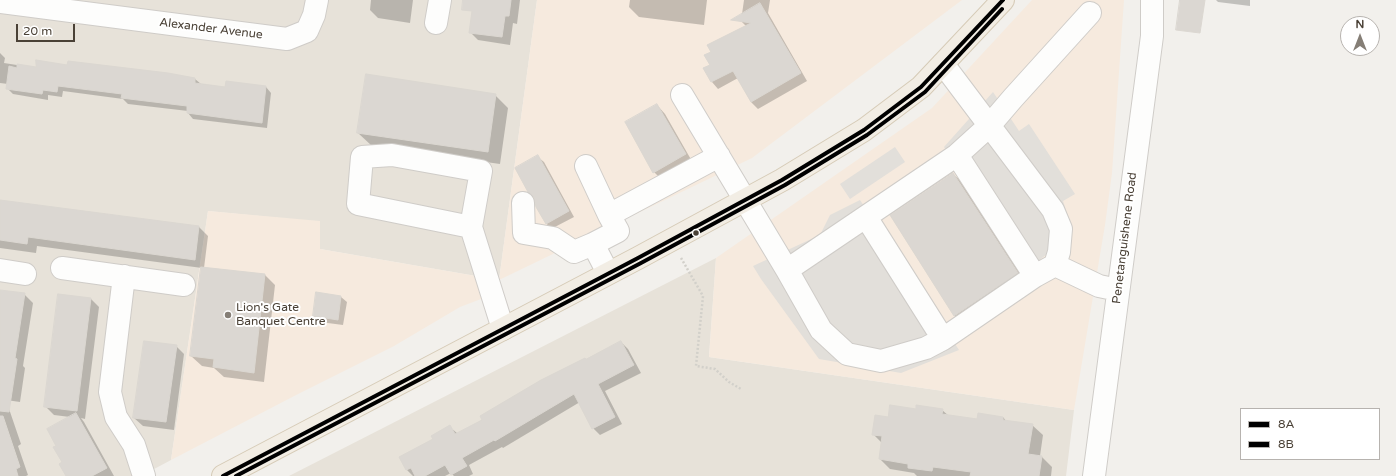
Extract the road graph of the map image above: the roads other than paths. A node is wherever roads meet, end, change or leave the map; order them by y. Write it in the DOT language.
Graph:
graph roads {
  1 [pos="440,0"];
  2 [pos="1002,0"];
  3 [pos="1152,0"];
  4 [pos="0,2"];
  5 [pos="315,8"];
  6 [pos="1090,13"];
  7 [pos="436,23"];
  8 [pos="943,64"];
  9 [pos="682,95"];
  10 [pos="989,126"];
  11 [pos="957,155"];
  12 [pos="719,156"];
  13 [pos="586,166"];
  14 [pos="745,200"];
  15 [pos="523,203"];
  16 [pos="609,215"];
  17 [pos="866,216"];
  18 [pos="471,227"];
  19 [pos="593,244"];
  20 [pos="1055,265"];
  21 [pos="62,268"];
  22 [pos="0,270"];
  23 [pos="788,270"];
  24 [pos="608,273"];
  25 [pos="25,274"];
  26 [pos="124,276"];
  27 [pos="1035,276"];
  28 [pos="184,285"];
  29 [pos="1118,290"];
  30 [pos="503,329"];
  31 [pos="943,339"];
  32 [pos="144,476"];
  33 [pos="223,476"];
  34 [pos="1094,476"];
  1 -- 7 [label="street"];
  2 -- 8 [label="main road"];
  3 -- 29 [label="street, Penetanguishene Road"];
  4 -- 5 [label="street, Alexander Avenue"];
  6 -- 10 [label="street"];
  8 -- 10 [label="street"];
  8 -- 14 [label="main road"];
  9 -- 12 [label="street"];
  10 -- 11 [label="street"];
  10 -- 20 [label="street"];
  11 -- 17 [label="street"];
  11 -- 27 [label="street"];
  12 -- 14 [label="street"];
  12 -- 16 [label="street"];
  13 -- 16 [label="street"];
  14 -- 23 [label="street"];
  14 -- 24 [label="main road"];
  15 -- 19 [label="street"];
  16 -- 19 [label="street"];
  17 -- 23 [label="street"];
  17 -- 31 [label="street"];
  18 -- 18 [label="street"];
  18 -- 30 [label="street"];
  19 -- 24 [label="street"];
  20 -- 27 [label="street"];
  20 -- 29 [label="street"];
  21 -- 26 [label="street"];
  22 -- 25 [label="street"];
  23 -- 31 [label="street"];
  24 -- 30 [label="main road"];
  26 -- 28 [label="street"];
  26 -- 32 [label="street"];
  27 -- 31 [label="street"];
  29 -- 34 [label="street, Penetanguishene Road"];
  30 -- 33 [label="main road"];
}
